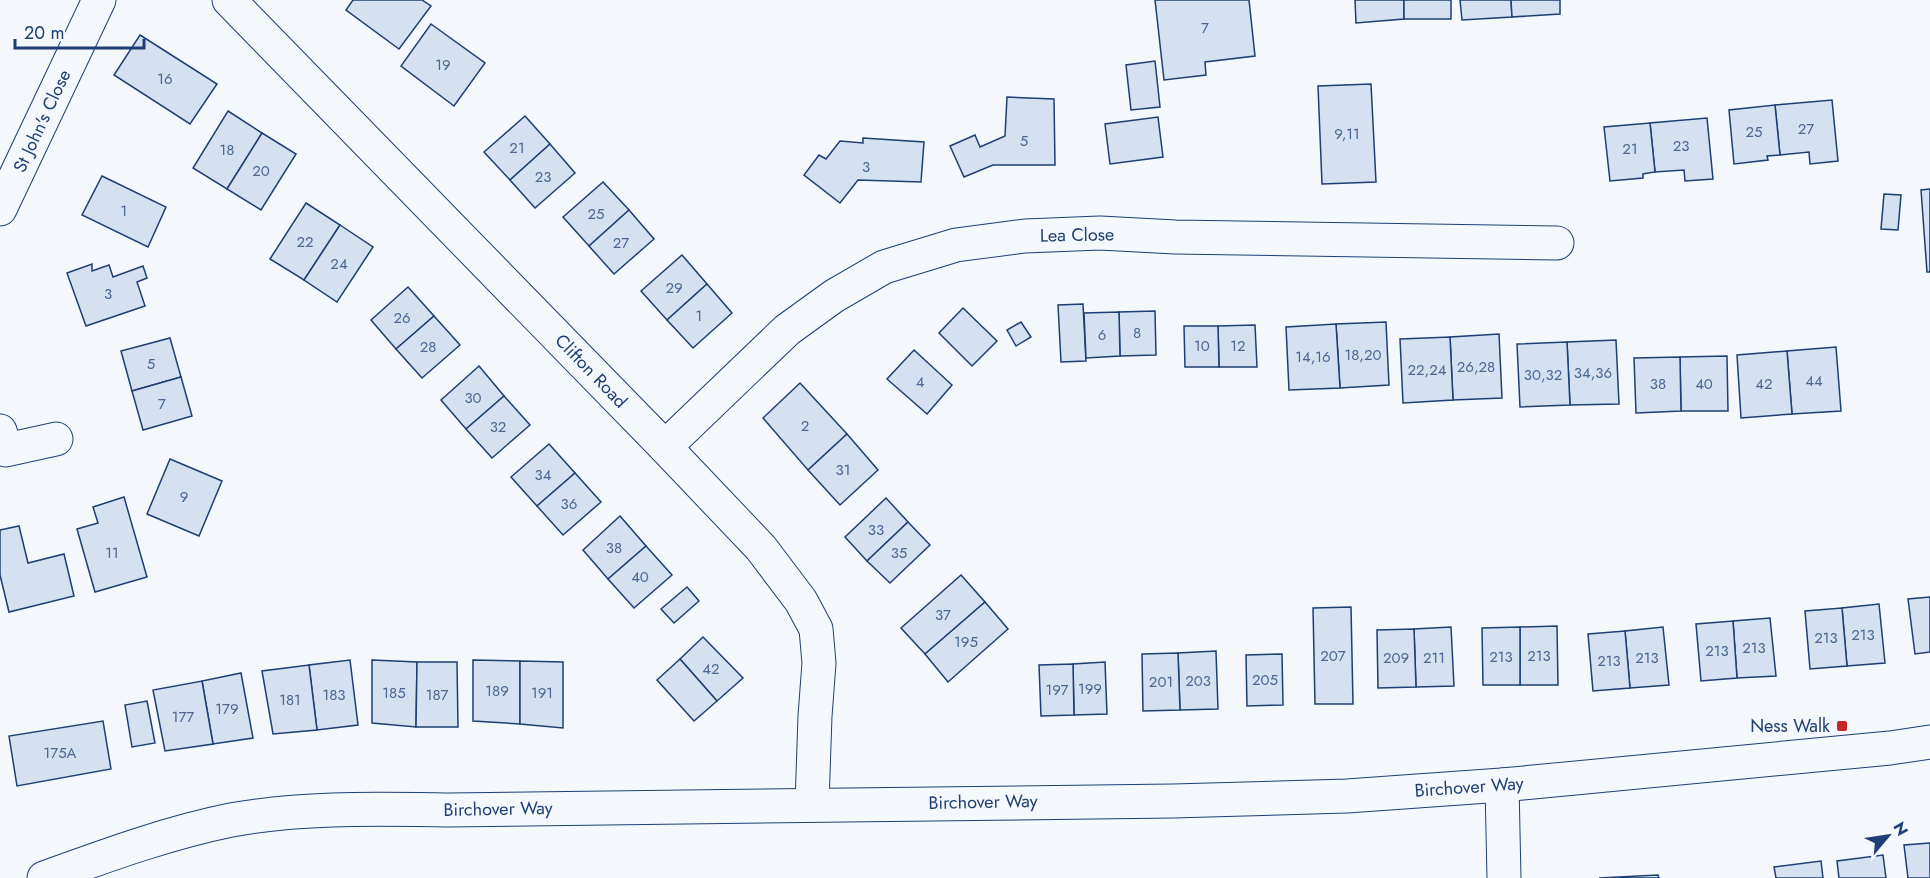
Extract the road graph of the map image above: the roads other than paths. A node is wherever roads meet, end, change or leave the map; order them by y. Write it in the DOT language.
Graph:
graph roads {
  1 [pos="99,0"];
  2 [pos="229,0"];
  3 [pos="0,209"];
  4 [pos="1557,243"];
  5 [pos="0,431"];
  6 [pos="56,439"];
  7 [pos="665,447"];
  8 [pos="1930,742"];
  9 [pos="1502,784"];
  10 [pos="812,804"];
  11 [pos="44,878"];
  12 [pos="1504,878"];
  1 -- 3 [label="street, St John's Close"];
  2 -- 7 [label="street, Clifton Road"];
  4 -- 7 [label="street, Lea Close"];
  5 -- 6 [label="street"];
  7 -- 10 [label="street, Clifton Road"];
  8 -- 9 [label="street, Birchover Way"];
  9 -- 10 [label="street, Birchover Way"];
  9 -- 12 [label="street"];
  10 -- 11 [label="street, Birchover Way"];
}
